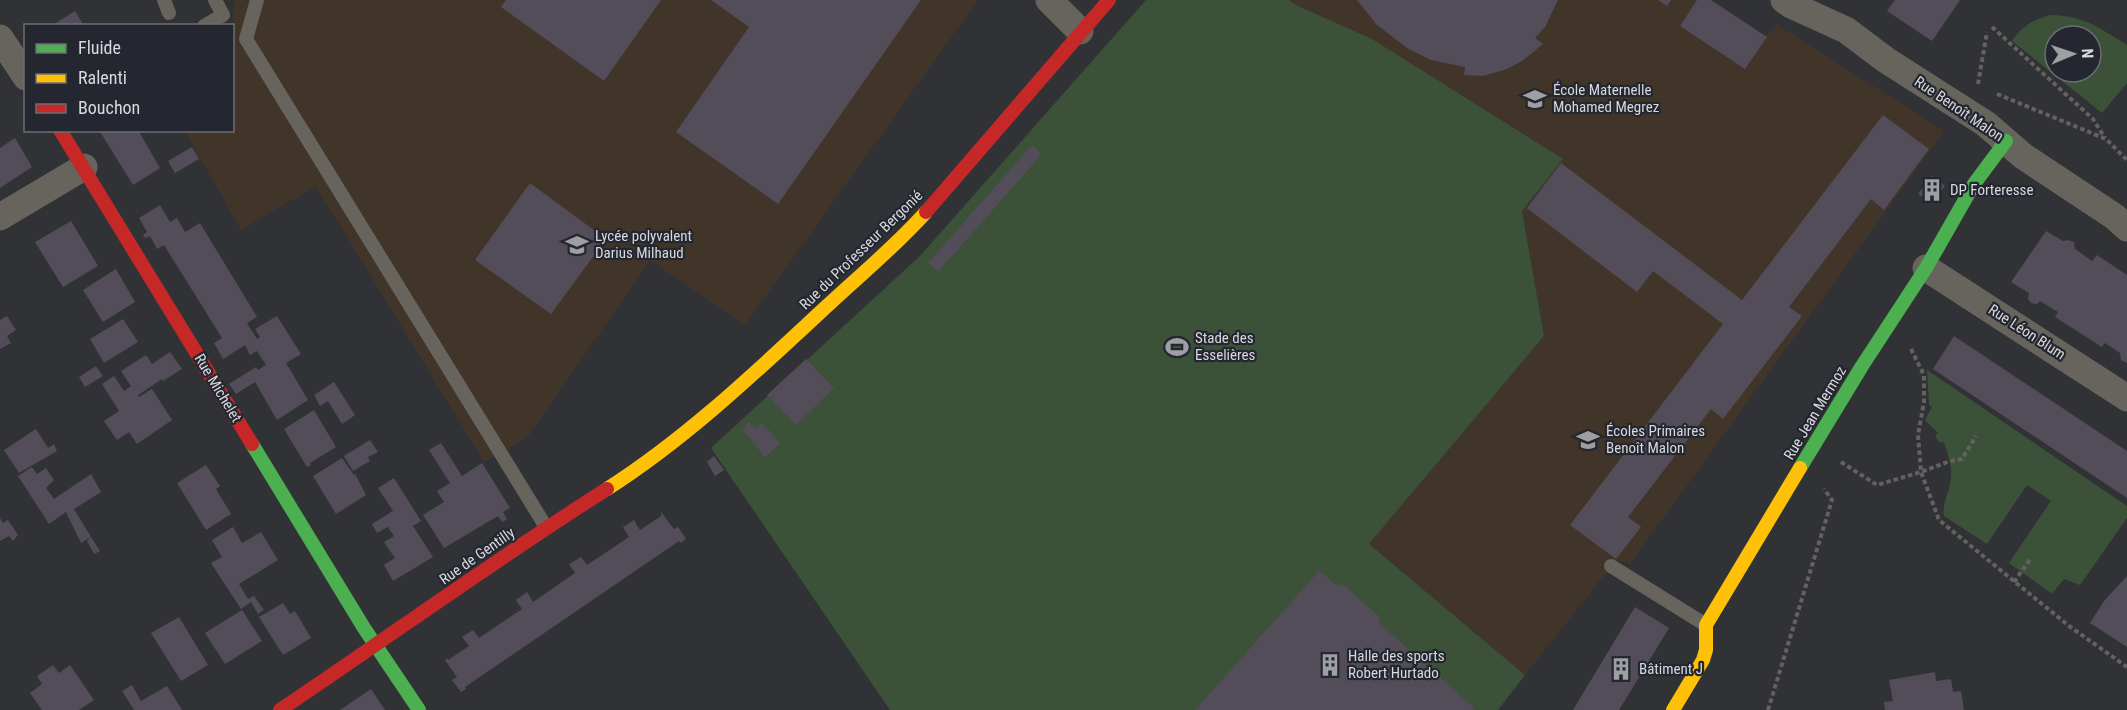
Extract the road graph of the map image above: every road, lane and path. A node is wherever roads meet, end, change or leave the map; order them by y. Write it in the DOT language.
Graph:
graph roads {
  1 [pos="215,0"];
  2 [pos="257,0"];
  3 [pos="1049,0"];
  4 [pos="1109,0"];
  5 [pos="1784,0"];
  6 [pos="208,24"];
  7 [pos="1992,27"];
  8 [pos="1080,31"];
  9 [pos="1987,32"];
  10 [pos="0,38"];
  11 [pos="24,74"];
  12 [pos="1978,89"];
  13 [pos="1995,94"];
  14 [pos="61,132"];
  15 [pos="2106,139"];
  16 [pos="2006,141"];
  17 [pos="2127,160"];
  18 [pos="84,167"];
  19 [pos="0,217"];
  20 [pos="2127,228"];
  21 [pos="1926,268"];
  22 [pos="1887,328"];
  23 [pos="2127,398"];
  24 [pos="692,427"];
  25 [pos="1976,436"];
  26 [pos="1921,472"];
  27 [pos="1877,485"];
  28 [pos="1821,486"];
  29 [pos="546,527"];
  30 [pos="2031,558"];
  31 [pos="1611,566"];
  32 [pos="2014,582"];
  33 [pos="1706,625"];
  34 [pos="375,646"];
  35 [pos="2127,667"];
  36 [pos="280,710"];
  37 [pos="419,710"];
  38 [pos="1673,710"];
  39 [pos="1768,710"];
  1 -- 6 [label="lane"];
  2 -- 29 [label="lane"];
  3 -- 8 [label="street"];
  4 -- 8 [label="street, Rue du Professeur Bergonié"];
  5 -- 16 [label="street, Rue Benoît Malon"];
  7 -- 15 [label="path"];
  8 -- 24 [label="street, Rue du Professeur Bergonié"];
  9 -- 12 [label="path"];
  10 -- 11 [label="street"];
  13 -- 15 [label="path"];
  14 -- 18 [label="street, Rue Michelet"];
  15 -- 17 [label="path"];
  16 -- 20 [label="street, Rue Benoît Malon"];
  16 -- 21 [label="street, Rue Jean Mermoz"];
  18 -- 19 [label="street"];
  18 -- 34 [label="street, Rue Michelet"];
  21 -- 22 [label="street, Rue Jean Mermoz"];
  21 -- 23 [label="street, Rue Léon Blum"];
  22 -- 26 [label="path"];
  22 -- 33 [label="street, Rue Jean Mermoz"];
  24 -- 29 [label="street, Rue de Gentilly"];
  25 -- 26 [label="path"];
  26 -- 27 [label="path"];
  26 -- 32 [label="path"];
  28 -- 39 [label="path"];
  29 -- 34 [label="street, Rue de Gentilly"];
  30 -- 32 [label="path"];
  31 -- 33 [label="lane"];
  32 -- 35 [label="path"];
  33 -- 38 [label="street, Rue Jean Mermoz"];
  34 -- 36 [label="street, Rue de Gentilly"];
  34 -- 37 [label="street, Rue Michelet"];
}
